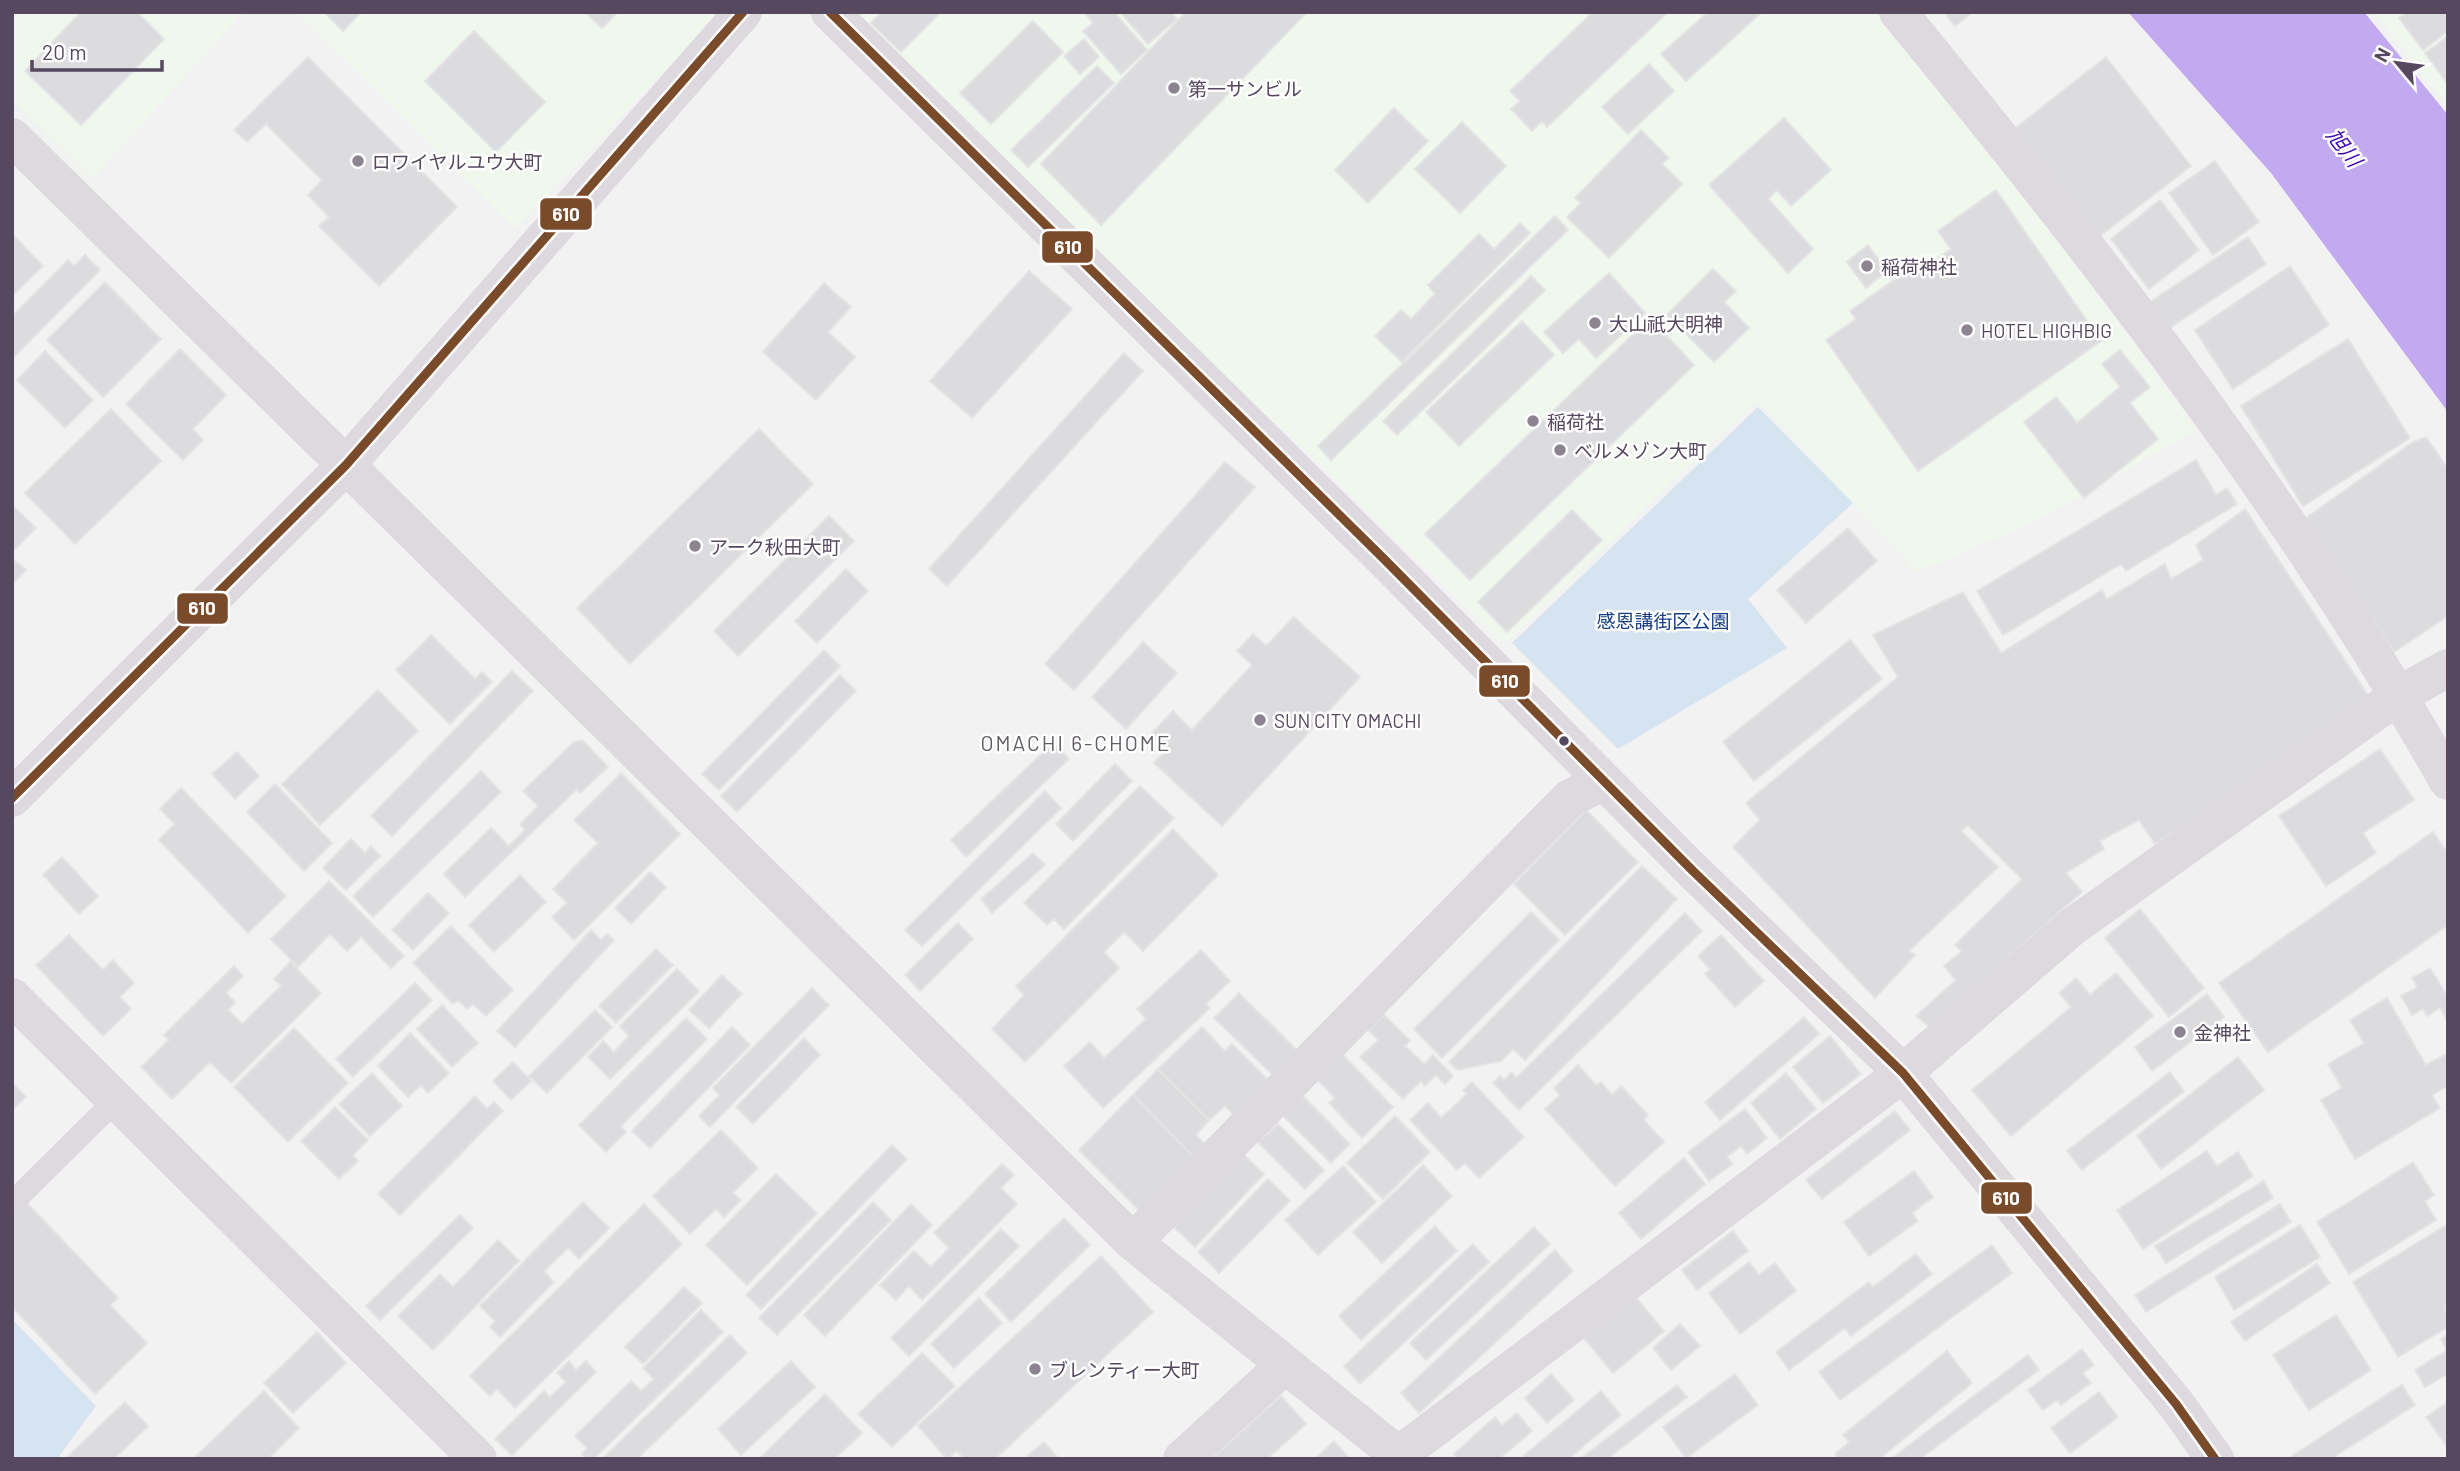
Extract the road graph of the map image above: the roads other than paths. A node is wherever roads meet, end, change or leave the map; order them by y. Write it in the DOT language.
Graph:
graph roads {
  1 [pos="743,12"];
  2 [pos="830,12"];
  3 [pos="1898,12"];
  4 [pos="12,137"];
  5 [pos="346,465"];
  6 [pos="2448,668"];
  7 [pos="2399,695"];
  8 [pos="1604,781"];
  9 [pos="2448,781"];
  10 [pos="12,798"];
  11 [pos="12,997"];
  12 [pos="1903,1073"];
  13 [pos="116,1100"];
  14 [pos="12,1203"];
  15 [pos="1133,1242"];
  16 [pos="1285,1365"];
  17 [pos="1401,1457"];
  18 [pos="478,1459"];
  19 [pos="1182,1459"];
  20 [pos="2215,1459"];
  1 -- 5 [label="street"];
  2 -- 8 [label="street"];
  3 -- 7 [label="street"];
  4 -- 5 [label="street"];
  5 -- 10 [label="street"];
  5 -- 15 [label="street"];
  6 -- 7 [label="street"];
  7 -- 9 [label="street"];
  7 -- 12 [label="street"];
  8 -- 12 [label="street"];
  8 -- 15 [label="street"];
  11 -- 13 [label="street"];
  12 -- 17 [label="street"];
  12 -- 20 [label="street"];
  13 -- 14 [label="lane"];
  13 -- 18 [label="street"];
  15 -- 16 [label="street"];
  16 -- 17 [label="street"];
  16 -- 19 [label="street"];
}
